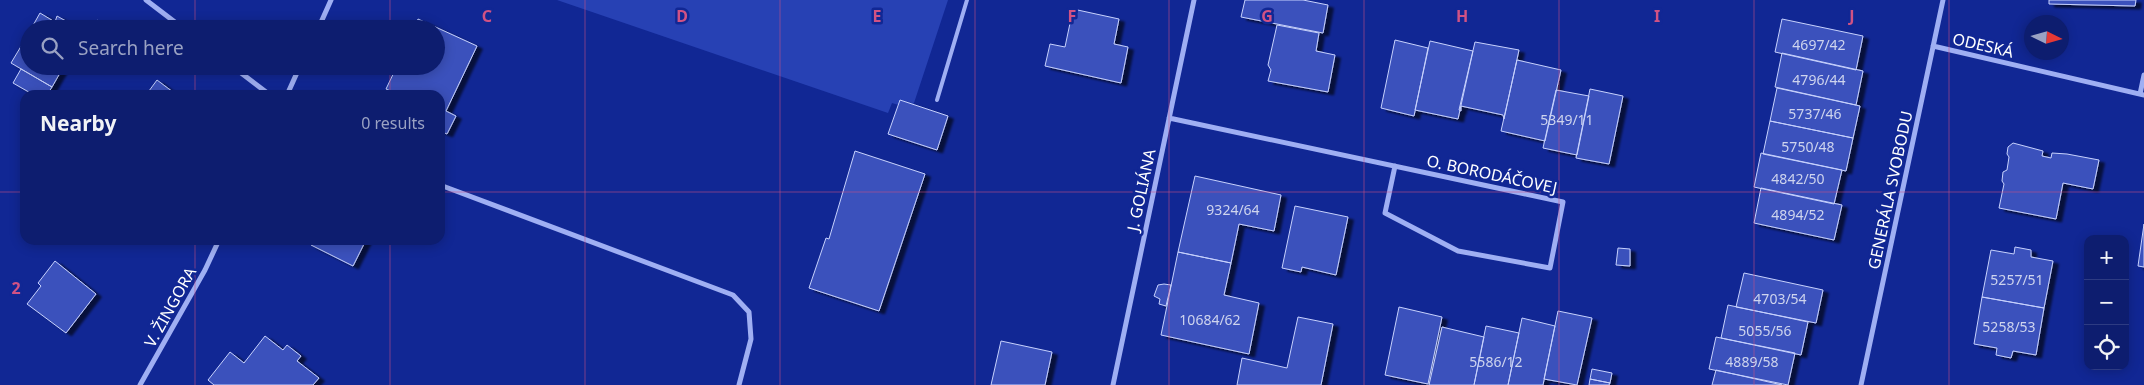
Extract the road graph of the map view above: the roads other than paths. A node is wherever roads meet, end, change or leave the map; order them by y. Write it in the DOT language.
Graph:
graph roads {
  1 [pos="146,0"];
  2 [pos="331,0"];
  3 [pos="967,0"];
  4 [pos="1194,0"];
  5 [pos="1943,0"];
  6 [pos="172,20"];
  7 [pos="322,20"];
  8 [pos="1933,46"];
  9 [pos="244,75"];
  10 [pos="296,75"];
  11 [pos="2144,75"];
  12 [pos="263,90"];
  13 [pos="289,90"];
  14 [pos="2142,94"];
  15 [pos="937,100"];
  16 [pos="1169,118"];
  17 [pos="1395,166"];
  18 [pos="445,187"];
  19 [pos="217,245"];
  20 [pos="140,385"];
  21 [pos="739,385"];
  22 [pos="1112,385"];
  23 [pos="1861,385"];
  1 -- 6 [label="street"];
  2 -- 7 [label="street"];
  3 -- 15 [label="lane"];
  4 -- 16 [label="street, J. GOLIÁNA"];
  5 -- 8 [label="street, GENERÁLA SVOBODU"];
  8 -- 14 [label="street, ODESKÁ"];
  8 -- 23 [label="street, GENERÁLA SVOBODU"];
  9 -- 12 [label="street"];
  10 -- 13 [label="street"];
  11 -- 14 [label="street"];
  16 -- 17 [label="street, O. BORODÁČOVEJ"];
  16 -- 22 [label="street, J. GOLIÁNA"];
  17 -- 17 [label="street, O. BORODÁČOVEJ"];
  18 -- 21 [label="street"];
  19 -- 20 [label="street, V. ŽINGORA"];
}
